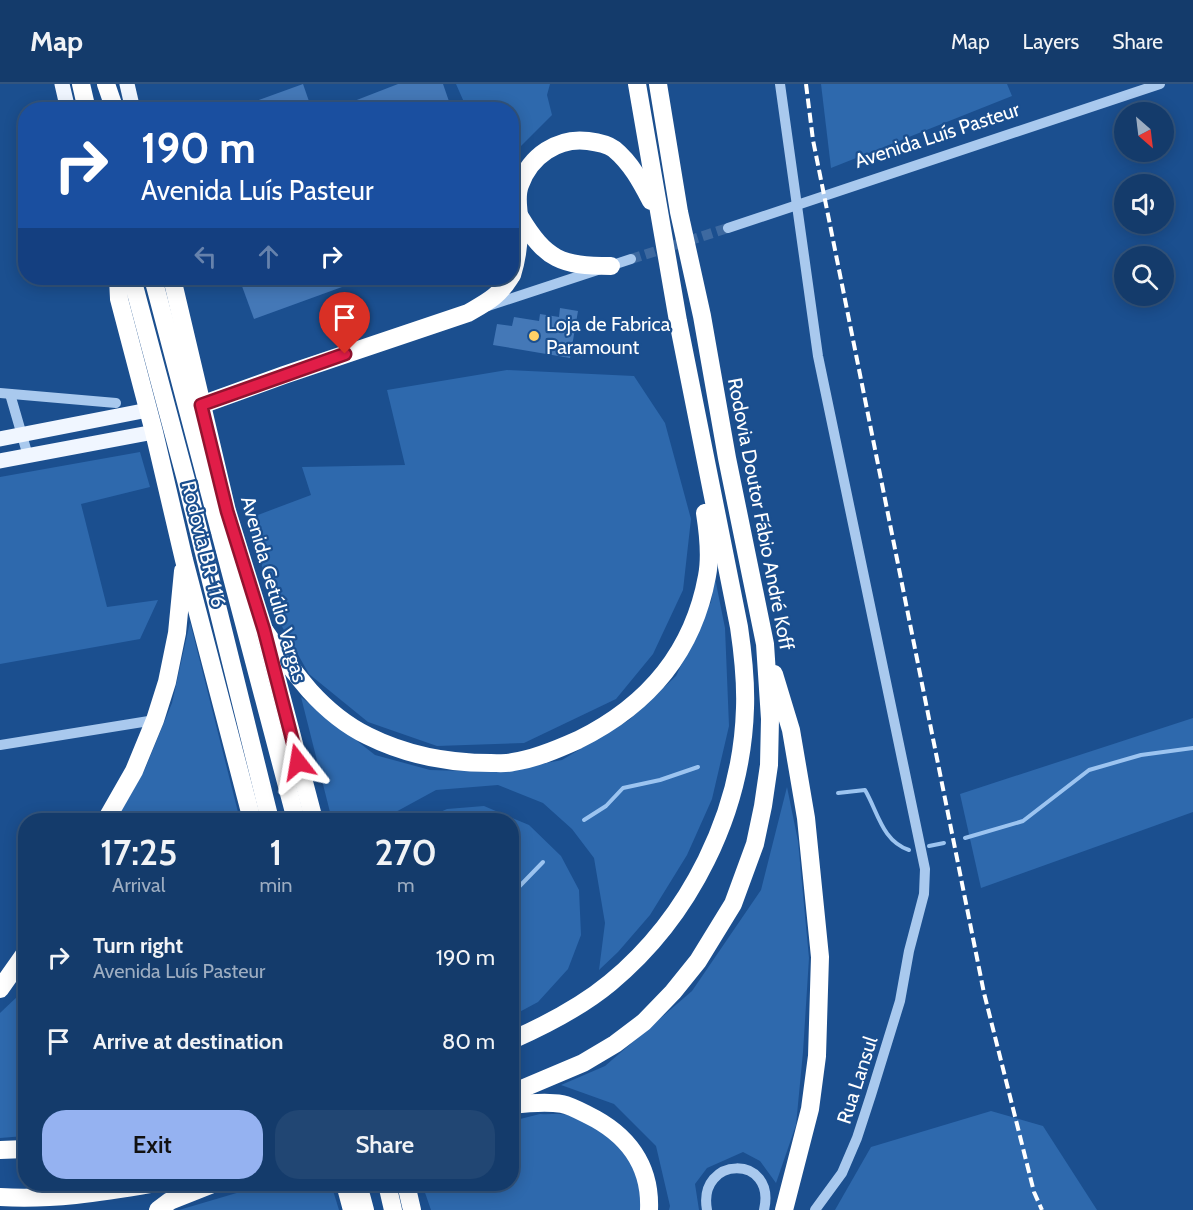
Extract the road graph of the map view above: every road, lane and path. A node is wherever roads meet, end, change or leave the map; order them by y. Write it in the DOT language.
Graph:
graph roads {
  1 [pos="62,84"];
  2 [pos="81,84"];
  3 [pos="105,84"];
  4 [pos="127,84"];
  5 [pos="637,84"];
  6 [pos="658,84"];
  7 [pos="780,84"];
  8 [pos="1160,84"];
  9 [pos="67,102"];
  10 [pos="85,102"];
  11 [pos="111,102"];
  12 [pos="131,102"];
  13 [pos="519,188"];
  14 [pos="796,205"];
  15 [pos="519,215"];
  16 [pos="659,216"];
  17 [pos="728,228"];
  18 [pos="631,259"];
  19 [pos="611,266"];
  20 [pos="117,285"];
  21 [pos="134,285"];
  22 [pos="155,285"];
  23 [pos="174,285"];
  24 [pos="505,285"];
  25 [pos="468,313"];
  26 [pos="5,394"];
  27 [pos="116,403"];
  28 [pos="201,405"];
  29 [pos="148,410"];
  30 [pos="154,432"];
  31 [pos="22,435"];
  32 [pos="0,440"];
  33 [pos="28,456"];
  34 [pos="0,461"];
  35 [pos="706,464"];
  36 [pos="184,560"];
  37 [pos="264,630"];
  38 [pos="765,644"];
  39 [pos="155,720"];
  40 [pos="0,745"];
  41 [pos="110,813"];
  42 [pos="250,813"];
  43 [pos="268,813"];
  44 [pos="294,813"];
  45 [pos="312,813"];
  46 [pos="18,964"];
  47 [pos="0,990"];
  48 [pos="519,1036"];
  49 [pos="519,1090"];
  50 [pos="519,1104"];
  51 [pos="18,1149"];
  52 [pos="0,1150"];
  53 [pos="111,1191"];
  54 [pos="195,1191"];
  55 [pos="347,1191"];
  56 [pos="360,1191"];
  57 [pos="389,1191"];
  58 [pos="408,1191"];
  59 [pos="0,1197"];
  60 [pos="158,1210"];
  61 [pos="352,1210"];
  62 [pos="365,1210"];
  63 [pos="393,1210"];
  64 [pos="414,1210"];
  65 [pos="649,1210"];
  66 [pos="706,1210"];
  67 [pos="764,1210"];
  68 [pos="783,1210"];
  69 [pos="815,1210"];
  1 -- 9 [label="main road"];
  2 -- 10 [label="highway"];
  3 -- 11 [label="highway"];
  4 -- 12 [label="main road"];
  5 -- 16 [label="highway"];
  6 -- 38 [label="highway, Rodovia Doutor Fábio André Koff"];
  7 -- 14 [label="street, Rua Lansul"];
  8 -- 14 [label="street, Avenida Luís Pasteur"];
  13 -- 16 [label="highway"];
  14 -- 17 [label="street, Avenida Luís Pasteur"];
  14 -- 69 [label="street, Rua Lansul"];
  15 -- 19 [label="highway"];
  16 -- 35 [label="highway"];
  18 -- 19 [label="street"];
  19 -- 25 [label="street"];
  20 -- 29 [label="highway, Rodovia BR-116"];
  21 -- 43 [label="highway, Rodovia BR-116"];
  22 -- 44 [label="highway, Rodovia BR-116"];
  23 -- 28 [label="highway, Avenida Getúlio Vargas"];
  24 -- 25 [label="highway"];
  25 -- 28 [label="highway"];
  26 -- 27 [label="street"];
  26 -- 31 [label="street"];
  28 -- 37 [label="highway, Avenida Getúlio Vargas"];
  29 -- 30 [label="highway, Rodovia BR-116"];
  29 -- 31 [label="main road"];
  30 -- 33 [label="main road"];
  30 -- 36 [label="highway, Rodovia BR-116"];
  31 -- 32 [label="main road"];
  31 -- 33 [label="street"];
  33 -- 34 [label="main road"];
  35 -- 37 [label="highway"];
  35 -- 48 [label="highway"];
  36 -- 39 [label="highway"];
  36 -- 42 [label="highway, Rodovia BR-116"];
  37 -- 45 [label="highway, Avenida Getúlio Vargas"];
  38 -- 49 [label="highway, Rodovia Doutor Fábio André Koff"];
  38 -- 68 [label="highway"];
  39 -- 40 [label="street"];
  39 -- 41 [label="highway"];
  46 -- 47 [label="highway"];
  50 -- 65 [label="highway"];
  51 -- 52 [label="highway"];
  53 -- 59 [label="highway"];
  54 -- 60 [label="highway"];
  55 -- 61 [label="highway"];
  56 -- 62 [label="highway"];
  57 -- 63 [label="highway"];
  58 -- 64 [label="highway"];
  66 -- 67 [label="street"];
}
